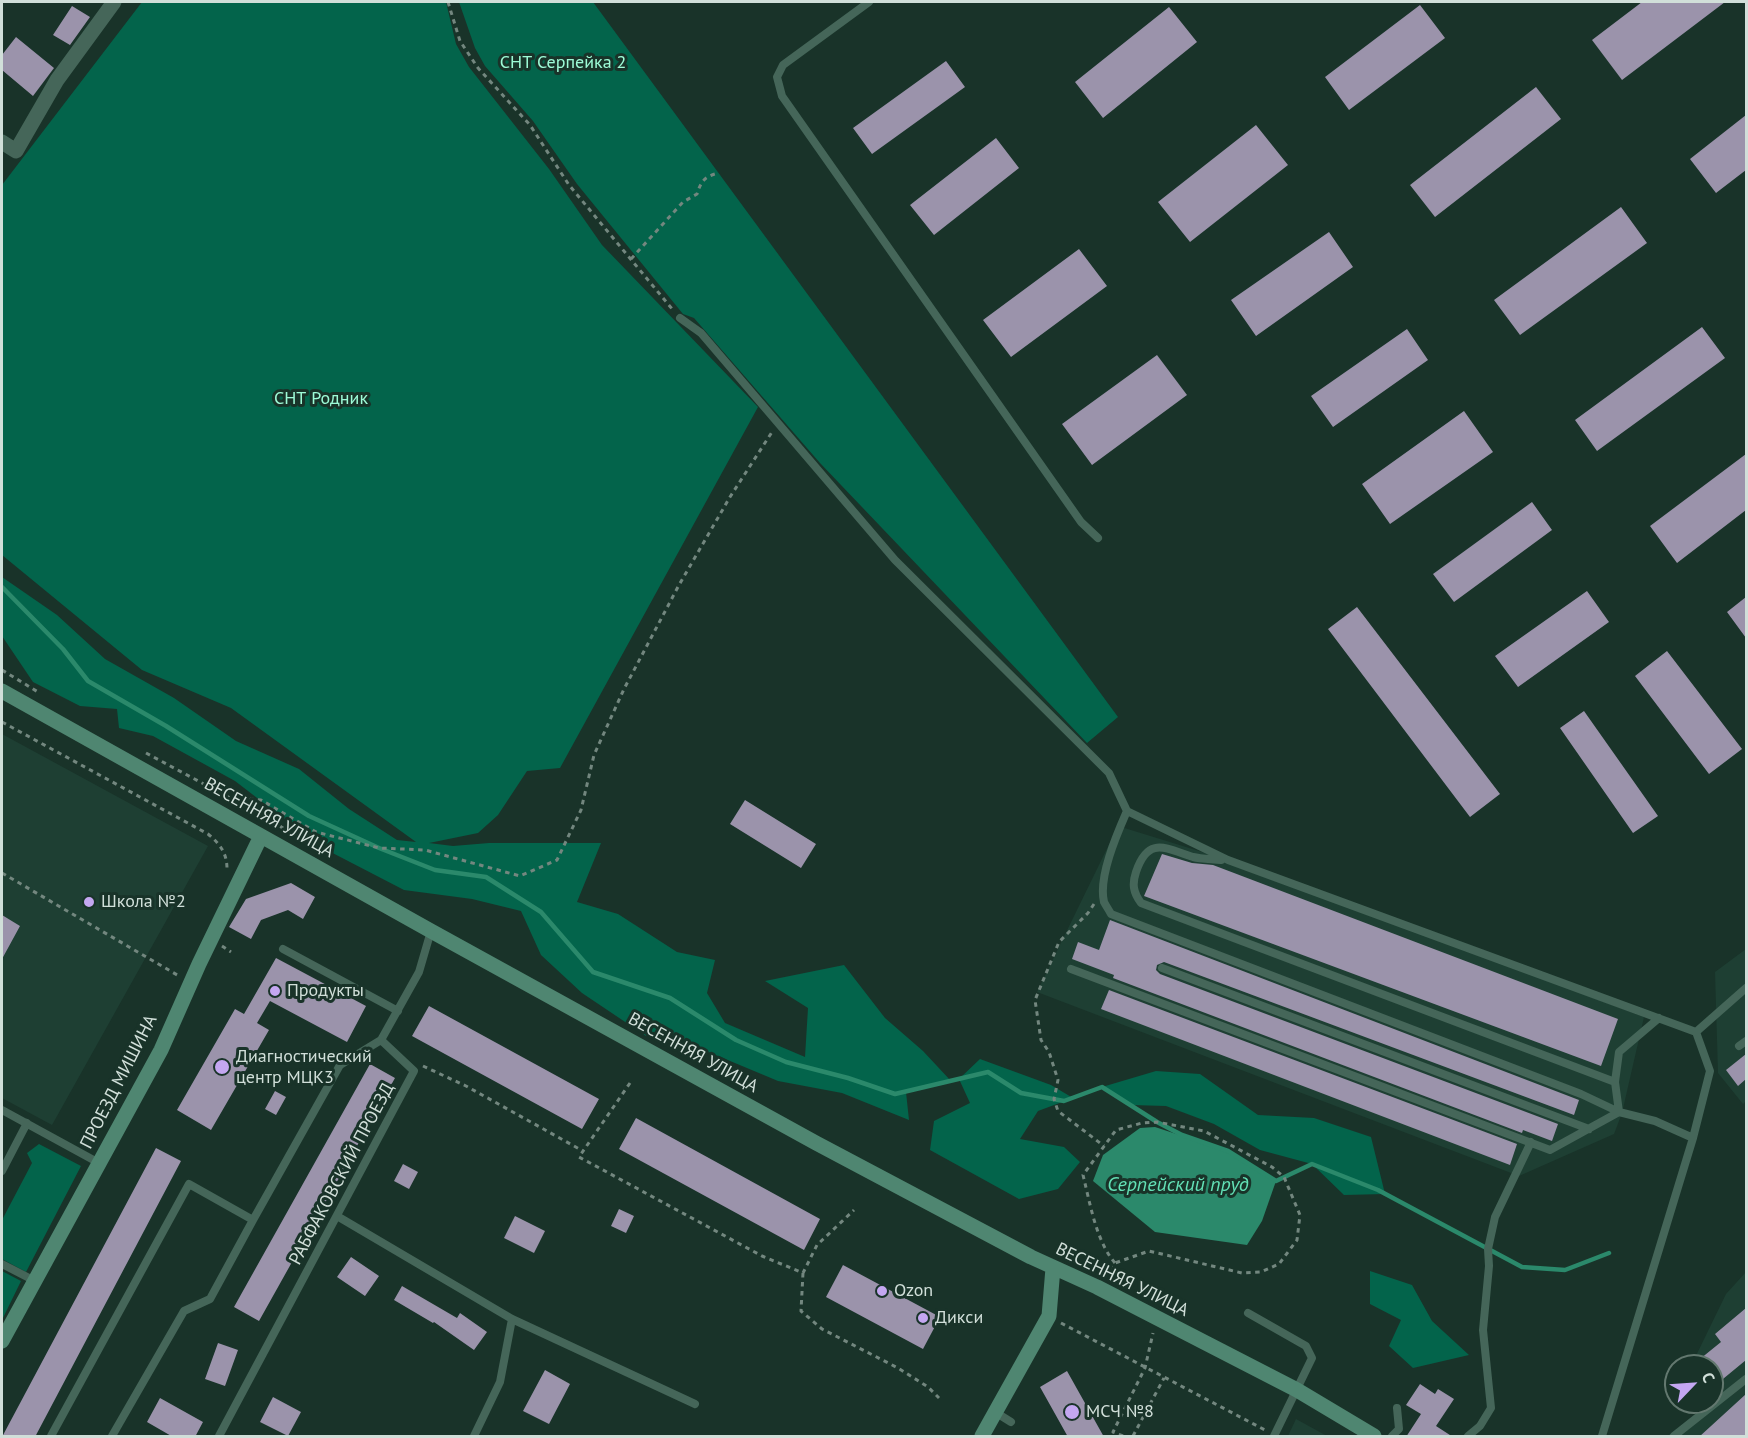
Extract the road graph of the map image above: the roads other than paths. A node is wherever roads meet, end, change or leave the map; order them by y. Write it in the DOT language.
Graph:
graph roads {
  1 [pos="114,2"];
  2 [pos="869,2"];
  3 [pos="2,142"];
  4 [pos="680,318"];
  5 [pos="1098,538"];
  6 [pos="2,691"];
  7 [pos="1127,811"];
  8 [pos="261,836"];
  9 [pos="1228,860"];
  10 [pos="431,932"];
  11 [pos="283,949"];
  12 [pos="1162,968"];
  13 [pos="1071,969"];
  14 [pos="1746,988"];
  15 [pos="398,1011"];
  16 [pos="1659,1018"];
  17 [pos="1696,1032"];
  18 [pos="381,1040"];
  19 [pos="1615,1082"];
  20 [pos="2,1110"];
  21 [pos="1618,1112"];
  22 [pos="27,1123"];
  23 [pos="1589,1130"];
  24 [pos="1693,1138"];
  25 [pos="1531,1143"];
  26 [pos="99,1163"];
  27 [pos="2,1171"];
  28 [pos="337,1216"];
  29 [pos="253,1220"];
  30 [pos="2,1264"];
  31 [pos="1053,1268"];
  32 [pos="33,1281"];
  33 [pos="1248,1313"];
  34 [pos="512,1319"];
  35 [pos="2,1341"];
  36 [pos="1746,1379"];
  37 [pos="1297,1390"];
  38 [pos="695,1404"];
  39 [pos="1397,1408"];
  40 [pos="995,1412"];
  41 [pos="1011,1422"];
  42 [pos="1274,1436"];
  43 [pos="51,1437"];
  44 [pos="112,1437"];
  45 [pos="219,1437"];
  46 [pos="474,1437"];
  47 [pos="982,1437"];
  48 [pos="1374,1437"];
  49 [pos="1392,1437"];
  50 [pos="1468,1437"];
  51 [pos="1602,1437"];
  52 [pos="1674,1437"];
  1 -- 3 [label="street"];
  2 -- 5 [label="lane"];
  4 -- 7 [label="lane"];
  6 -- 8 [label="street, ВЕСЕННЯЯ УЛИЦА"];
  7 -- 9 [label="lane"];
  7 -- 21 [label="lane"];
  8 -- 10 [label="street, ВЕСЕННЯЯ УЛИЦА"];
  8 -- 26 [label="street, ПРОЕЗД МИШИНА"];
  9 -- 16 [label="lane"];
  9 -- 19 [label="lane"];
  10 -- 15 [label="lane"];
  10 -- 31 [label="street, ВЕСЕННЯЯ УЛИЦА"];
  11 -- 15 [label="lane"];
  12 -- 23 [label="lane"];
  13 -- 25 [label="lane"];
  14 -- 17 [label="lane"];
  15 -- 18 [label="lane"];
  16 -- 17 [label="lane"];
  16 -- 19 [label="lane"];
  17 -- 24 [label="lane"];
  18 -- 28 [label="lane, РАБФАКОВСКИЙ ПРОЕЗД"];
  18 -- 29 [label="lane"];
  19 -- 21 [label="lane"];
  20 -- 22 [label="lane"];
  21 -- 23 [label="lane"];
  21 -- 24 [label="lane"];
  22 -- 26 [label="lane"];
  22 -- 27 [label="lane"];
  23 -- 25 [label="lane"];
  24 -- 51 [label="lane"];
  25 -- 50 [label="lane"];
  26 -- 32 [label="street, ПРОЕЗД МИШИНА"];
  28 -- 34 [label="lane"];
  28 -- 45 [label="lane, РАБФАКОВСКИЙ ПРОЕЗД"];
  29 -- 43 [label="lane"];
  29 -- 44 [label="lane"];
  30 -- 32 [label="lane"];
  31 -- 37 [label="street, ВЕСЕННЯЯ УЛИЦА"];
  31 -- 40 [label="street"];
  32 -- 35 [label="street, ПРОЕЗД МИШИНА"];
  33 -- 37 [label="lane"];
  34 -- 38 [label="lane"];
  34 -- 46 [label="lane"];
  36 -- 52 [label="lane"];
  37 -- 42 [label="lane"];
  37 -- 48 [label="street, ВЕСЕННЯЯ УЛИЦА"];
  39 -- 49 [label="lane"];
  40 -- 41 [label="lane"];
  40 -- 47 [label="street"];
}
